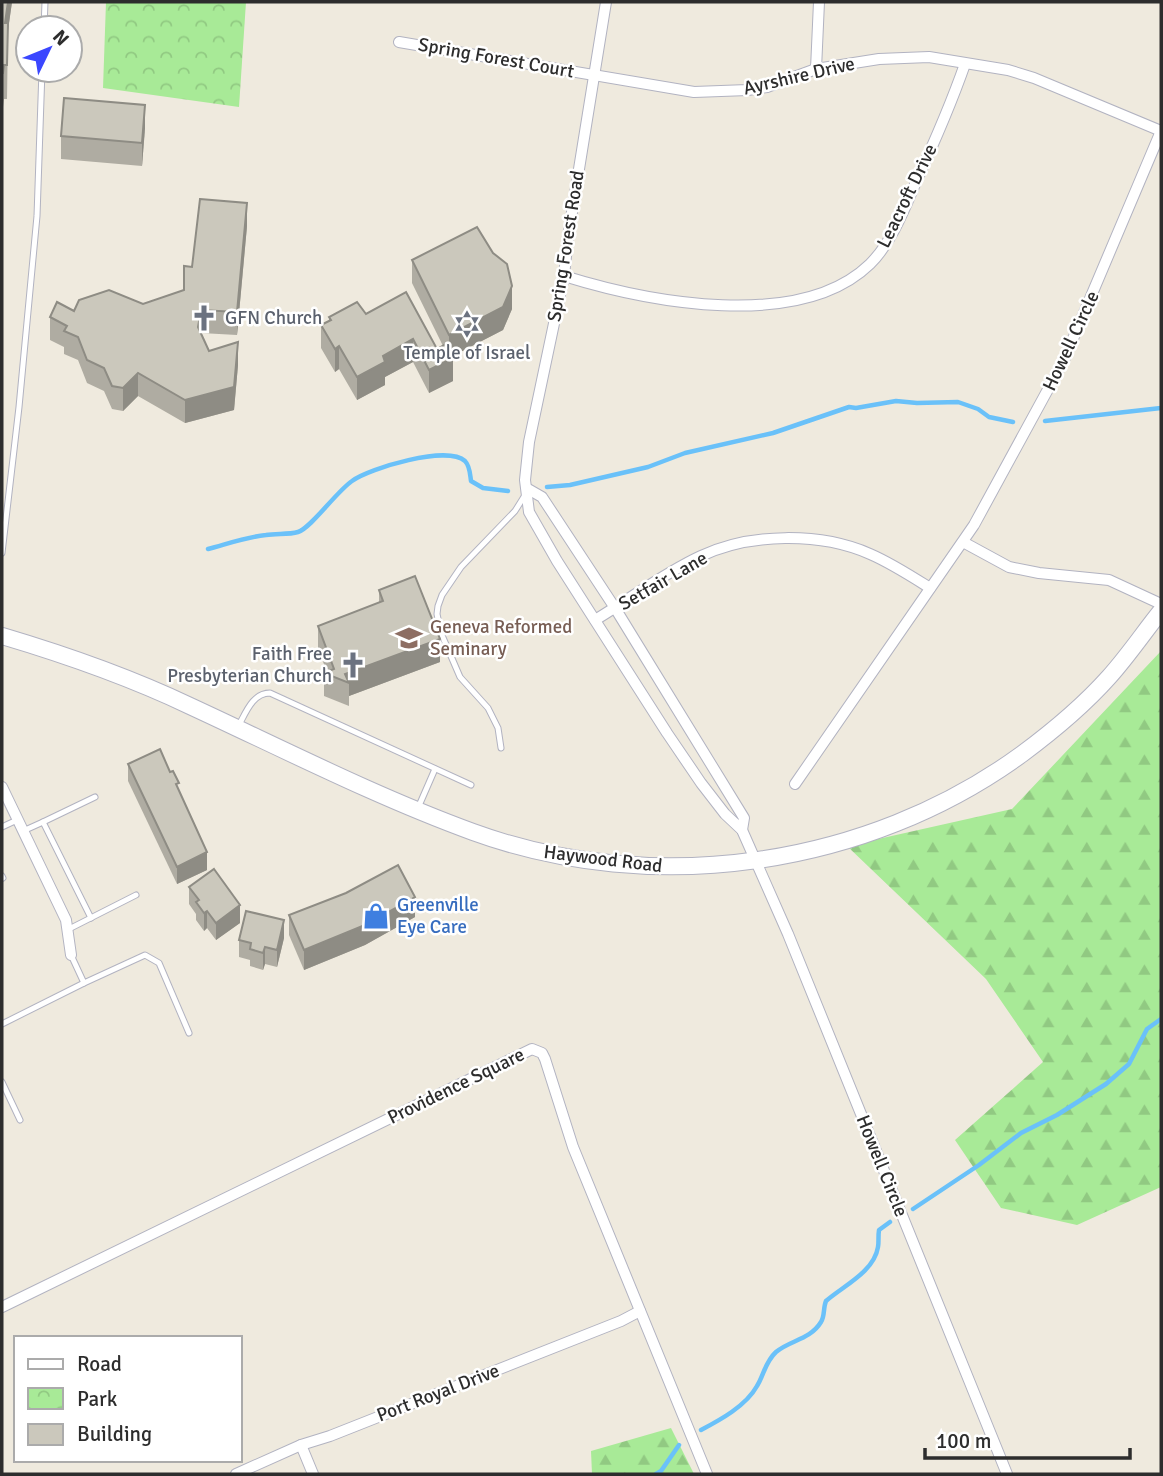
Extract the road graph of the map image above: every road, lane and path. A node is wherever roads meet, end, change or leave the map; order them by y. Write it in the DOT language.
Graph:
graph roads {
  1 [pos="606,2"];
  2 [pos="819,2"];
  3 [pos="399,42"];
  4 [pos="965,64"];
  5 [pos="816,69"];
  6 [pos="594,75"];
  7 [pos="42,84"];
  8 [pos="1161,131"];
  9 [pos="564,276"];
  10 [pos="528,489"];
  11 [pos="962,542"];
  12 [pos="2,553"];
  13 [pos="930,588"];
  14 [pos="1161,604"];
  15 [pos="614,608"];
  16 [pos="1161,611"];
  17 [pos="595,620"];
  18 [pos="2,636"];
  19 [pos="237,728"];
  20 [pos="500,748"];
  21 [pos="435,769"];
  22 [pos="794,784"];
  23 [pos="471,785"];
  24 [pos="2,787"];
  25 [pos="95,797"];
  26 [pos="417,810"];
  27 [pos="17,820"];
  28 [pos="43,822"];
  29 [pos="2,827"];
  30 [pos="742,830"];
  31 [pos="23,831"];
  32 [pos="754,859"];
  33 [pos="136,895"];
  34 [pos="91,918"];
  35 [pos="67,930"];
  36 [pos="71,955"];
  37 [pos="84,983"];
  38 [pos="2,1024"];
  39 [pos="189,1033"];
  40 [pos="2,1082"];
  41 [pos="20,1120"];
  42 [pos="2,1307"];
  43 [pos="640,1311"];
  44 [pos="301,1445"];
  45 [pos="236,1474"];
  46 [pos="313,1474"];
  47 [pos="707,1474"];
  48 [pos="1007,1474"];
  1 -- 6 [label="street, Spring Forest Road"];
  2 -- 5 [label="street"];
  3 -- 6 [label="street, Spring Forest Court"];
  4 -- 5 [label="street, Ayrshire Drive"];
  4 -- 8 [label="street, Ayrshire Drive"];
  4 -- 9 [label="street, Leacroft Drive"];
  5 -- 6 [label="street, Ayrshire Drive"];
  6 -- 9 [label="street, Spring Forest Road"];
  7 -- 12 [label="lane"];
  8 -- 11 [label="street, Howell Circle"];
  9 -- 10 [label="street, Spring Forest Road"];
  10 -- 15 [label="street, Spring Forest Road"];
  10 -- 17 [label="street, Spring Forest Road"];
  10 -- 20 [label="lane"];
  11 -- 13 [label="street, Howell Circle"];
  11 -- 14 [label="street"];
  13 -- 15 [label="street, Setfair Lane"];
  13 -- 22 [label="street, Howell Circle"];
  15 -- 17 [label="street, Setfair Lane"];
  15 -- 30 [label="street, Spring Forest Road"];
  16 -- 32 [label="main road, Haywood Road"];
  17 -- 30 [label="street, Spring Forest Road"];
  18 -- 19 [label="main road, Haywood Road"];
  19 -- 21 [label="lane"];
  19 -- 26 [label="main road, Haywood Road"];
  21 -- 23 [label="lane"];
  21 -- 26 [label="lane"];
  24 -- 27 [label="street"];
  25 -- 28 [label="lane"];
  26 -- 32 [label="main road, Haywood Road"];
  27 -- 29 [label="lane"];
  27 -- 31 [label="street"];
  28 -- 31 [label="lane"];
  28 -- 34 [label="lane"];
  30 -- 32 [label="street, Spring Forest Road"];
  31 -- 35 [label="street"];
  32 -- 48 [label="street, Howell Circle"];
  33 -- 34 [label="lane"];
  34 -- 35 [label="lane"];
  35 -- 36 [label="street"];
  36 -- 37 [label="lane"];
  37 -- 38 [label="lane"];
  37 -- 39 [label="lane"];
  40 -- 41 [label="lane"];
  42 -- 43 [label="street, Providence Square"];
  43 -- 44 [label="street, Port Royal Drive"];
  43 -- 47 [label="street, Providence Square"];
  44 -- 45 [label="street, Port Royal Drive"];
  44 -- 46 [label="street"];
}
